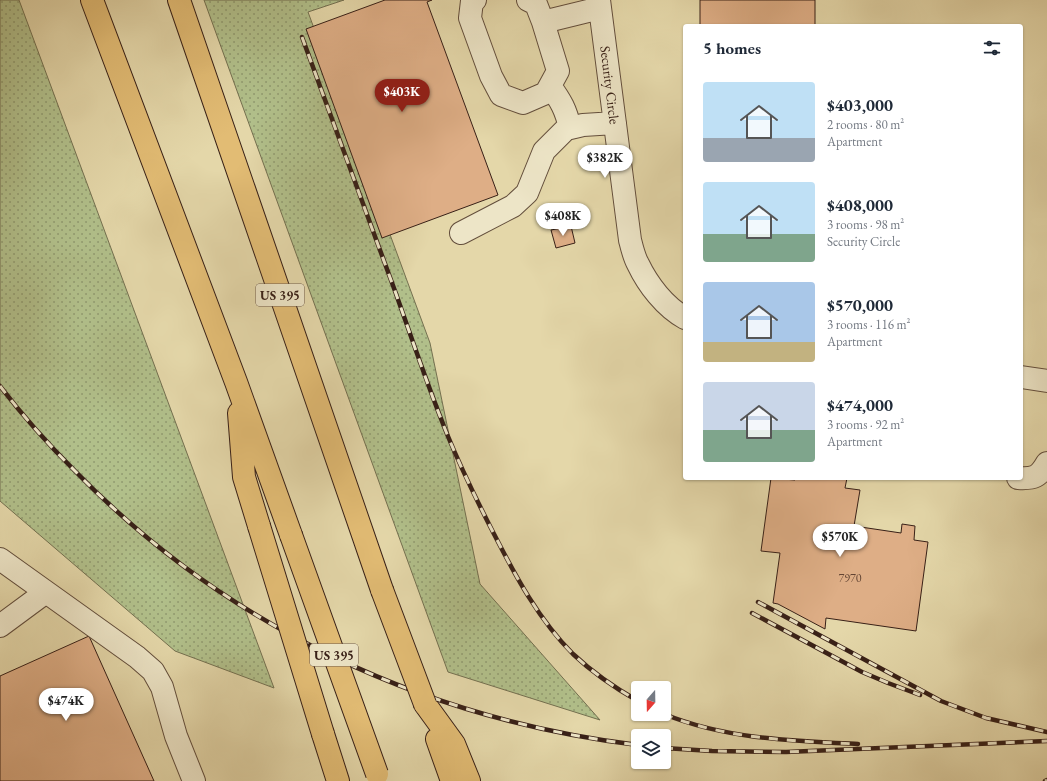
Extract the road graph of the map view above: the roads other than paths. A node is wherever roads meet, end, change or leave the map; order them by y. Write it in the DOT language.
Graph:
graph roads {
  1 [pos="92,0"];
  2 [pos="179,0"];
  3 [pos="475,0"];
  4 [pos="528,0"];
  5 [pos="599,4"];
  6 [pos="543,22"];
  7 [pos="550,86"];
  8 [pos="615,123"];
  9 [pos="570,128"];
  10 [pos="461,233"];
  11 [pos="683,316"];
  12 [pos="1023,377"];
  13 [pos="1047,381"];
  14 [pos="236,382"];
  15 [pos="1047,463"];
  16 [pos="1023,478"];
  17 [pos="0,559"];
  18 [pos="46,592"];
  19 [pos="0,626"];
  20 [pos="425,704"];
  21 [pos="379,777"];
  22 [pos="194,781"];
  23 [pos="338,781"];
  24 [pos="452,781"];
  25 [pos="469,781"];
  1 -- 14 [label="highway, US 395"];
  2 -- 20 [label="highway, US 395, bridge"];
  3 -- 7 [label="street"];
  4 -- 6 [label="street"];
  5 -- 6 [label="street"];
  5 -- 8 [label="street, Security Circle"];
  6 -- 7 [label="street"];
  7 -- 9 [label="street"];
  8 -- 9 [label="street"];
  8 -- 11 [label="street, Security Circle"];
  9 -- 10 [label="street"];
  12 -- 13 [label="street"];
  14 -- 21 [label="highway, US 395, bridge"];
  14 -- 23 [label="highway, bridge"];
  15 -- 16 [label="street"];
  17 -- 18 [label="street"];
  18 -- 19 [label="street"];
  18 -- 22 [label="street"];
  20 -- 24 [label="highway, US 395"];
  20 -- 25 [label="highway"];
}
